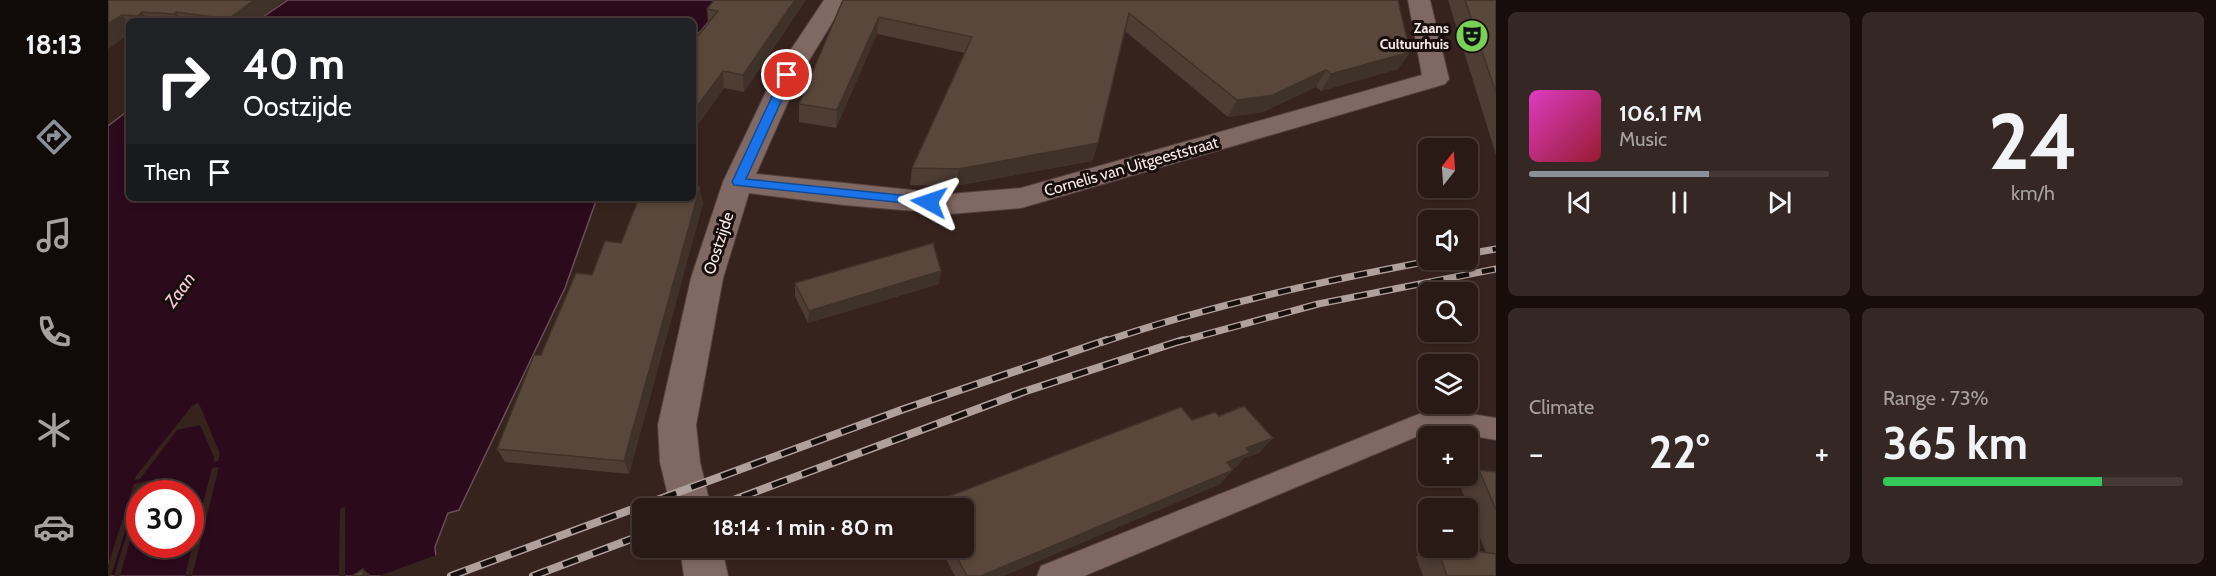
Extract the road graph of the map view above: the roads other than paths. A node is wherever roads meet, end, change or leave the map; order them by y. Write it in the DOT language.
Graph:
graph roads {
  1 [pos="835,0"];
  2 [pos="1419,0"];
  3 [pos="738,182"];
  4 [pos="1496,429"];
  5 [pos="689,498"];
  6 [pos="703,558"];
  7 [pos="706,576"];
  8 [pos="1051,576"];
  1 -- 3 [label="street, Oostzijde"];
  2 -- 3 [label="street, Cornelis van Uitgeeststraat"];
  3 -- 5 [label="street, Oostzijde"];
  4 -- 8 [label="lane"];
  6 -- 7 [label="street"];
}
